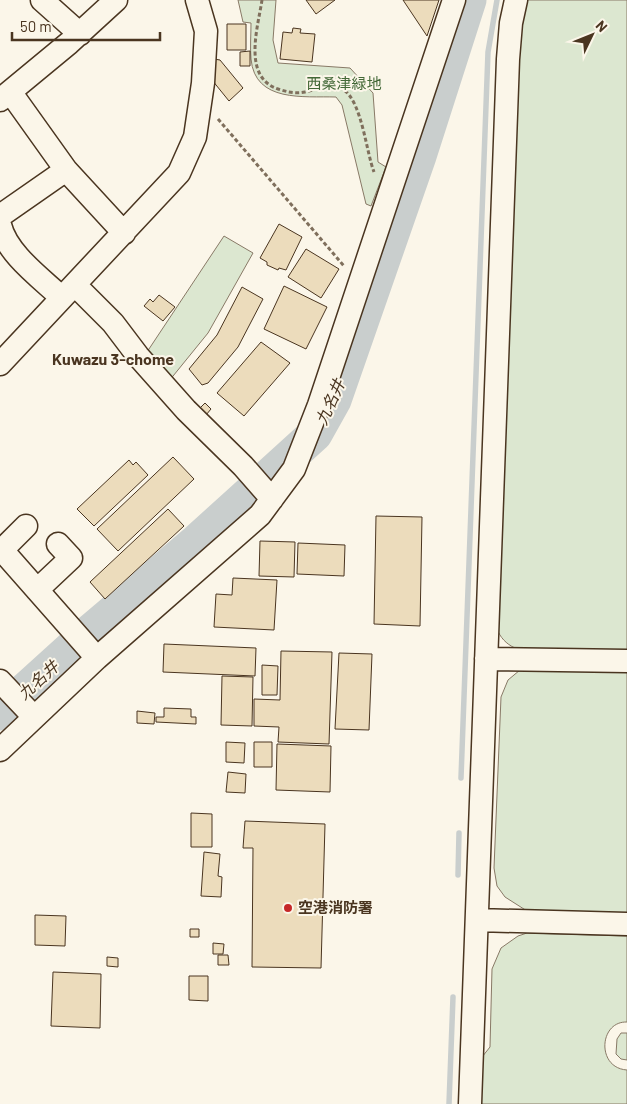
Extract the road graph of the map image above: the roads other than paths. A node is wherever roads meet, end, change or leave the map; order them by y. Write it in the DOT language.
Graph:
graph roads {
  1 [pos="42,0"];
  2 [pos="116,0"];
  3 [pos="197,0"];
  4 [pos="454,0"];
  5 [pos="516,0"];
  6 [pos="80,34"];
  7 [pos="5,96"];
  8 [pos="66,170"];
  9 [pos="0,216"];
  10 [pos="0,225"];
  11 [pos="124,233"];
  12 [pos="69,292"];
  13 [pos="0,364"];
  14 [pos="272,499"];
  15 [pos="26,526"];
  16 [pos="1,551"];
  17 [pos="71,558"];
  18 [pos="37,590"];
  19 [pos="97,658"];
  20 [pos="486,659"];
  21 [pos="627,662"];
  22 [pos="0,681"];
  23 [pos="34,717"];
  24 [pos="0,750"];
  25 [pos="477,920"];
  26 [pos="627,924"];
  27 [pos="470,1104"];
  1 -- 6 [label="street"];
  2 -- 6 [label="street"];
  3 -- 11 [label="street"];
  4 -- 14 [label="street"];
  5 -- 20 [label="street"];
  6 -- 7 [label="street"];
  7 -- 8 [label="street"];
  8 -- 9 [label="street"];
  8 -- 11 [label="street"];
  10 -- 12 [label="street"];
  11 -- 12 [label="street"];
  12 -- 13 [label="street"];
  12 -- 14 [label="street"];
  14 -- 19 [label="street"];
  15 -- 16 [label="street"];
  16 -- 18 [label="street"];
  17 -- 18 [label="street"];
  18 -- 19 [label="street"];
  19 -- 23 [label="street"];
  20 -- 21 [label="street"];
  20 -- 25 [label="street"];
  22 -- 23 [label="street"];
  23 -- 24 [label="street"];
  25 -- 26 [label="street"];
  25 -- 27 [label="street"];
}
